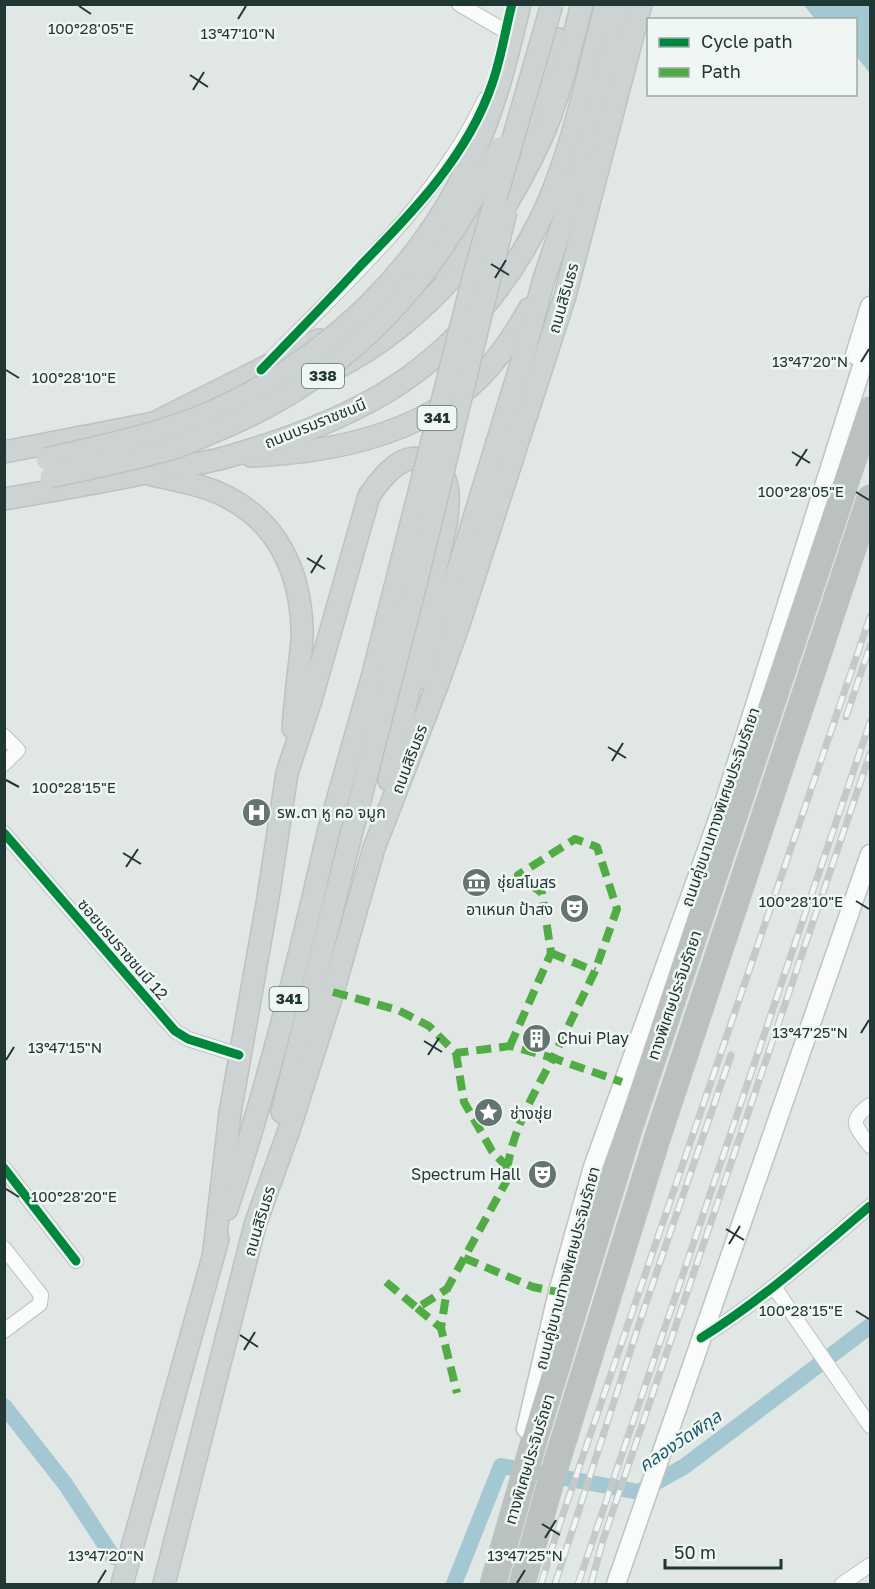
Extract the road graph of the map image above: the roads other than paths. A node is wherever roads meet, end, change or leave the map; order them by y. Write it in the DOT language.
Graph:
graph roads {
  1 [pos="459,4"];
  2 [pos="512,4"];
  3 [pos="520,4"];
  4 [pos="544,4"];
  5 [pos="552,4"];
  6 [pos="569,4"];
  7 [pos="582,4"];
  8 [pos="606,4"];
  9 [pos="624,4"];
  10 [pos="641,4"];
  11 [pos="505,31"];
  12 [pos="526,77"];
  13 [pos="543,282"];
  14 [pos="870,306"];
  15 [pos="870,341"];
  16 [pos="261,370"];
  17 [pos="870,410"];
  18 [pos="152,424"];
  19 [pos="4,452"];
  20 [pos="226,457"];
  21 [pos="4,466"];
  22 [pos="145,473"];
  23 [pos="4,486"];
  24 [pos="870,498"];
  25 [pos="4,500"];
  26 [pos="4,736"];
  27 [pos="4,764"];
  28 [pos="287,773"];
  29 [pos="726,797"];
  30 [pos="4,833"];
  31 [pos="374,848"];
  32 [pos="870,854"];
  33 [pos="239,1054"];
  34 [pos="870,1105"];
  35 [pos="870,1146"];
  36 [pos="4,1168"];
  37 [pos="870,1206"];
  38 [pos="255,1225"];
  39 [pos="4,1248"];
  40 [pos="214,1251"];
  41 [pos="76,1261"];
  42 [pos="774,1287"];
  43 [pos="4,1331"];
  44 [pos="701,1338"];
  45 [pos="870,1426"];
  46 [pos="870,1565"];
  47 [pos="122,1584"];
  48 [pos="164,1584"];
  49 [pos="483,1584"];
  50 [pos="493,1584"];
  51 [pos="522,1584"];
  52 [pos="616,1584"];
  53 [pos="842,1584"];
  1 -- 11 [label="street"];
  2 -- 11 [label="street"];
  3 -- 21 [label="main road, bridge"];
  4 -- 12 [label="main road"];
  5 -- 40 [label="main road, ถนนสิรินธร / 341, bridge"];
  6 -- 16 [label="main road"];
  7 -- 18 [label="main road, 338, bridge"];
  8 -- 20 [label="main road, ถนนบรมราชชนนี / 338"];
  9 -- 13 [label="main road"];
  10 -- 31 [label="main road, ถนนสิรินธร / 341"];
  11 -- 16 [label="street"];
  12 -- 23 [label="main road, bridge"];
  12 -- 38 [label="main road, bridge"];
  13 -- 20 [label="main road"];
  13 -- 31 [label="main road"];
  14 -- 29 [label="main road"];
  15 -- 29 [label="main road, ถนนคู่ขนานทางพิเศษประจิมรัถยา"];
  16 -- 18 [label="main road"];
  17 -- 50 [label="highway, ทางพิเศษประจิมรัถยา"];
  18 -- 19 [label="main road, 338"];
  20 -- 22 [label="main road, ถนนบรมราชชนนี / 338"];
  22 -- 25 [label="main road, ถนนบรมราชชนนี / 338"];
  22 -- 28 [label="main road"];
  24 -- 51 [label="highway, ทางพิเศษประจิมรัถยา"];
  26 -- 27 [label="street"];
  28 -- 31 [label="main road"];
  28 -- 33 [label="main road"];
  29 -- 49 [label="main road, ถนนคู่ขนานทางพิเศษประจิมรัถยา"];
  30 -- 33 [label="street, ซอยบรมราชชนนี 12"];
  31 -- 38 [label="main road, ถนนสิรินธร / 341"];
  32 -- 44 [label="main road"];
  33 -- 40 [label="main road"];
  34 -- 35 [label="street"];
  36 -- 41 [label="street"];
  37 -- 42 [label="street"];
  38 -- 48 [label="main road, ถนนสิรินธร"];
  39 -- 43 [label="street"];
  40 -- 47 [label="main road, ถนนสิรินธร"];
  42 -- 44 [label="street"];
  42 -- 45 [label="street"];
  44 -- 52 [label="main road"];
  46 -- 53 [label="street"];
}
